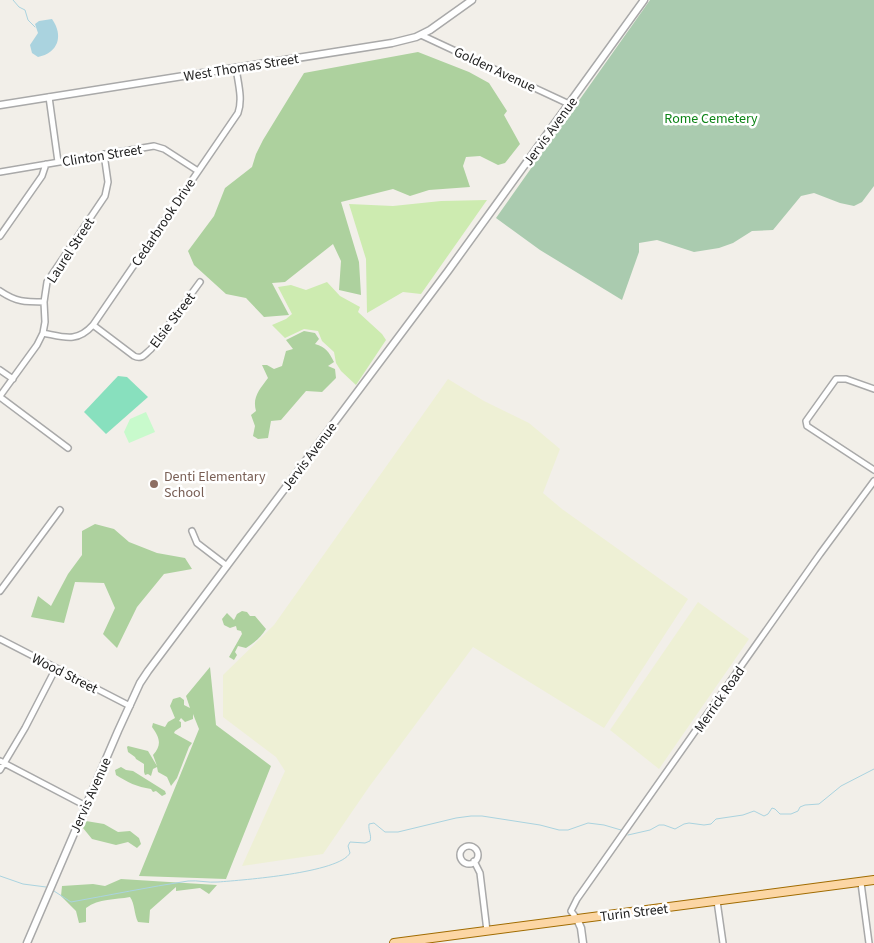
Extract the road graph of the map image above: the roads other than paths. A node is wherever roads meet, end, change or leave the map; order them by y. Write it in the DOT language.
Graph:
graph roads {
  1 [pos="472,0"];
  2 [pos="644,0"];
  3 [pos="421,35"];
  4 [pos="236,68"];
  5 [pos="50,97"];
  6 [pos="569,104"];
  7 [pos="0,105"];
  8 [pos="104,154"];
  9 [pos="58,162"];
  10 [pos="46,164"];
  11 [pos="198,171"];
  12 [pos="0,172"];
  13 [pos="0,236"];
  14 [pos="200,282"];
  15 [pos="0,292"];
  16 [pos="44,302"];
  17 [pos="93,325"];
  18 [pos="44,333"];
  19 [pos="0,370"];
  20 [pos="13,379"];
  21 [pos="874,389"];
  22 [pos="0,397"];
  23 [pos="68,448"];
  24 [pos="874,470"];
  25 [pos="874,481"];
  26 [pos="60,510"];
  27 [pos="192,531"];
  28 [pos="227,566"];
  29 [pos="0,590"];
  30 [pos="0,638"];
  31 [pos="56,668"];
  32 [pos="130,706"];
  33 [pos="2,763"];
  34 [pos="0,770"];
  35 [pos="86,806"];
  36 [pos="474,861"];
  37 [pos="874,880"];
  38 [pos="861,882"];
  39 [pos="717,901"];
  40 [pos="576,919"];
  41 [pos="487,931"];
  42 [pos="27,943"];
  43 [pos="394,943"];
  44 [pos="583,943"];
  45 [pos="723,943"];
  46 [pos="869,943"];
  1 -- 3 [label="street, West Thomas Street"];
  2 -- 6 [label="street, Jervis Avenue"];
  3 -- 4 [label="street, West Thomas Street"];
  3 -- 6 [label="street, Golden Avenue"];
  4 -- 5 [label="street, West Thomas Street"];
  4 -- 11 [label="street, Cedarbrook Drive"];
  5 -- 7 [label="street, West Thomas Street"];
  5 -- 9 [label="street"];
  6 -- 28 [label="street, Jervis Avenue"];
  8 -- 9 [label="street, Clinton Street"];
  8 -- 11 [label="street, Clinton Street"];
  8 -- 16 [label="street, Laurel Street"];
  9 -- 10 [label="street, Clinton Street"];
  10 -- 12 [label="street, Clinton Street"];
  10 -- 13 [label="street"];
  11 -- 17 [label="street, Cedarbrook Drive"];
  14 -- 17 [label="street, Elsie Street"];
  15 -- 16 [label="street"];
  16 -- 18 [label="street, Laurel Street"];
  17 -- 18 [label="street, Cedarbrook Drive"];
  18 -- 20 [label="street"];
  19 -- 20 [label="street"];
  20 -- 22 [label="street"];
  21 -- 24 [label="street"];
  22 -- 23 [label="street"];
  25 -- 40 [label="street, Merrick Road"];
  26 -- 29 [label="street"];
  27 -- 28 [label="street"];
  28 -- 32 [label="street, Jervis Avenue"];
  30 -- 31 [label="street, Wood Street"];
  31 -- 32 [label="street, Wood Street"];
  31 -- 33 [label="street"];
  32 -- 35 [label="street, Jervis Avenue"];
  33 -- 34 [label="street"];
  33 -- 35 [label="street"];
  35 -- 42 [label="street, Jervis Avenue"];
  36 -- 41 [label="street"];
  37 -- 38 [label="main road, Turin Street"];
  38 -- 39 [label="main road, Turin Street"];
  38 -- 46 [label="street"];
  39 -- 40 [label="main road, Turin Street"];
  39 -- 45 [label="street"];
  40 -- 41 [label="main road, Turin Street"];
  40 -- 44 [label="street"];
  41 -- 43 [label="main road, Turin Street"];
}
